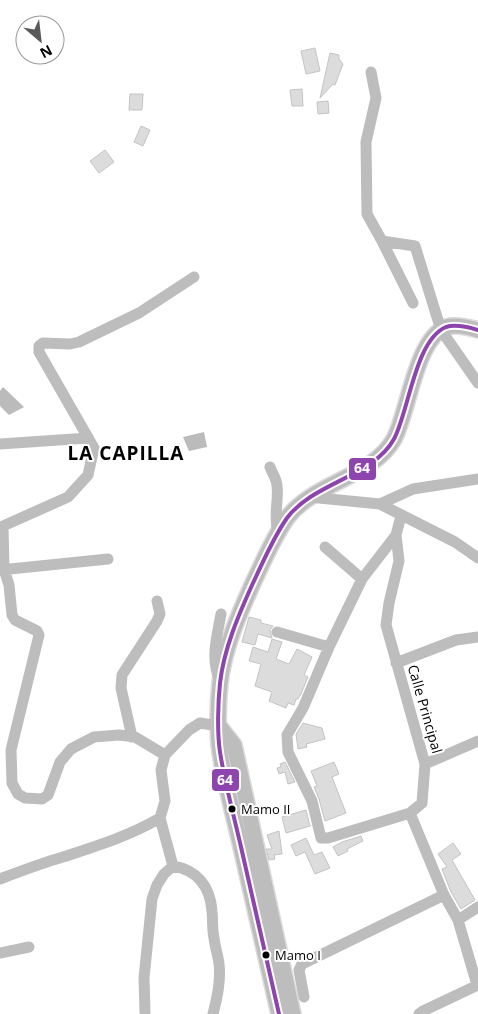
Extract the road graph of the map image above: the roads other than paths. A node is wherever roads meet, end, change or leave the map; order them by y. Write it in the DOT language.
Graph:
graph roads {
  1 [pos="371,72"];
  2 [pos="382,241"];
  3 [pos="194,277"];
  4 [pos="413,303"];
  5 [pos="441,330"];
  6 [pos="478,330"];
  7 [pos="478,383"];
  8 [pos="88,438"];
  9 [pos="0,444"];
  10 [pos="270,466"];
  11 [pos="478,479"];
  12 [pos="309,497"];
  13 [pos="380,504"];
  14 [pos="401,516"];
  15 [pos="1,526"];
  16 [pos="278,531"];
  17 [pos="396,535"];
  18 [pos="325,547"];
  19 [pos="478,558"];
  20 [pos="108,559"];
  21 [pos="2,570"];
  22 [pos="362,579"];
  23 [pos="157,601"];
  24 [pos="221,614"];
  25 [pos="278,632"];
  26 [pos="478,637"];
  27 [pos="329,647"];
  28 [pos="396,663"];
  29 [pos="220,681"];
  30 [pos="220,726"];
  31 [pos="132,737"];
  32 [pos="478,742"];
  33 [pos="165,755"];
  34 [pos="425,764"];
  35 [pos="410,813"];
  36 [pos="160,818"];
  37 [pos="173,866"];
  38 [pos="0,879"];
  39 [pos="444,895"];
  40 [pos="478,907"];
  41 [pos="458,920"];
  42 [pos="29,947"];
  43 [pos="0,953"];
  44 [pos="477,985"];
  45 [pos="304,998"];
  46 [pos="145,1012"];
  47 [pos="214,1014"];
  48 [pos="279,1014"];
  49 [pos="293,1014"];
  50 [pos="419,1014"];
  1 -- 2 [label="street"];
  2 -- 4 [label="street"];
  2 -- 5 [label="street"];
  3 -- 8 [label="street"];
  5 -- 6 [label="main road"];
  5 -- 7 [label="street"];
  5 -- 12 [label="main road"];
  8 -- 9 [label="street"];
  8 -- 15 [label="street"];
  10 -- 16 [label="street"];
  11 -- 13 [label="street"];
  12 -- 13 [label="street"];
  12 -- 16 [label="main road"];
  13 -- 14 [label="street"];
  14 -- 17 [label="street, Calle Principal"];
  14 -- 19 [label="street"];
  15 -- 21 [label="street"];
  16 -- 29 [label="main road"];
  17 -- 22 [label="street"];
  17 -- 28 [label="street, Calle Principal"];
  18 -- 22 [label="street"];
  20 -- 21 [label="street"];
  21 -- 31 [label="street"];
  22 -- 27 [label="street"];
  23 -- 31 [label="street"];
  24 -- 29 [label="street"];
  25 -- 27 [label="street"];
  26 -- 28 [label="street"];
  27 -- 35 [label="street"];
  28 -- 34 [label="street, Calle Principal"];
  29 -- 30 [label="main road"];
  30 -- 33 [label="street"];
  30 -- 48 [label="main road"];
  30 -- 49 [label="main road"];
  31 -- 33 [label="street"];
  32 -- 34 [label="street"];
  33 -- 36 [label="street"];
  34 -- 35 [label="street, Calle Principal"];
  35 -- 39 [label="street"];
  36 -- 37 [label="street"];
  36 -- 38 [label="street"];
  37 -- 46 [label="street"];
  37 -- 47 [label="street"];
  39 -- 41 [label="street"];
  39 -- 45 [label="street"];
  40 -- 41 [label="street"];
  41 -- 44 [label="street"];
  42 -- 43 [label="street"];
  44 -- 50 [label="street"];
}
